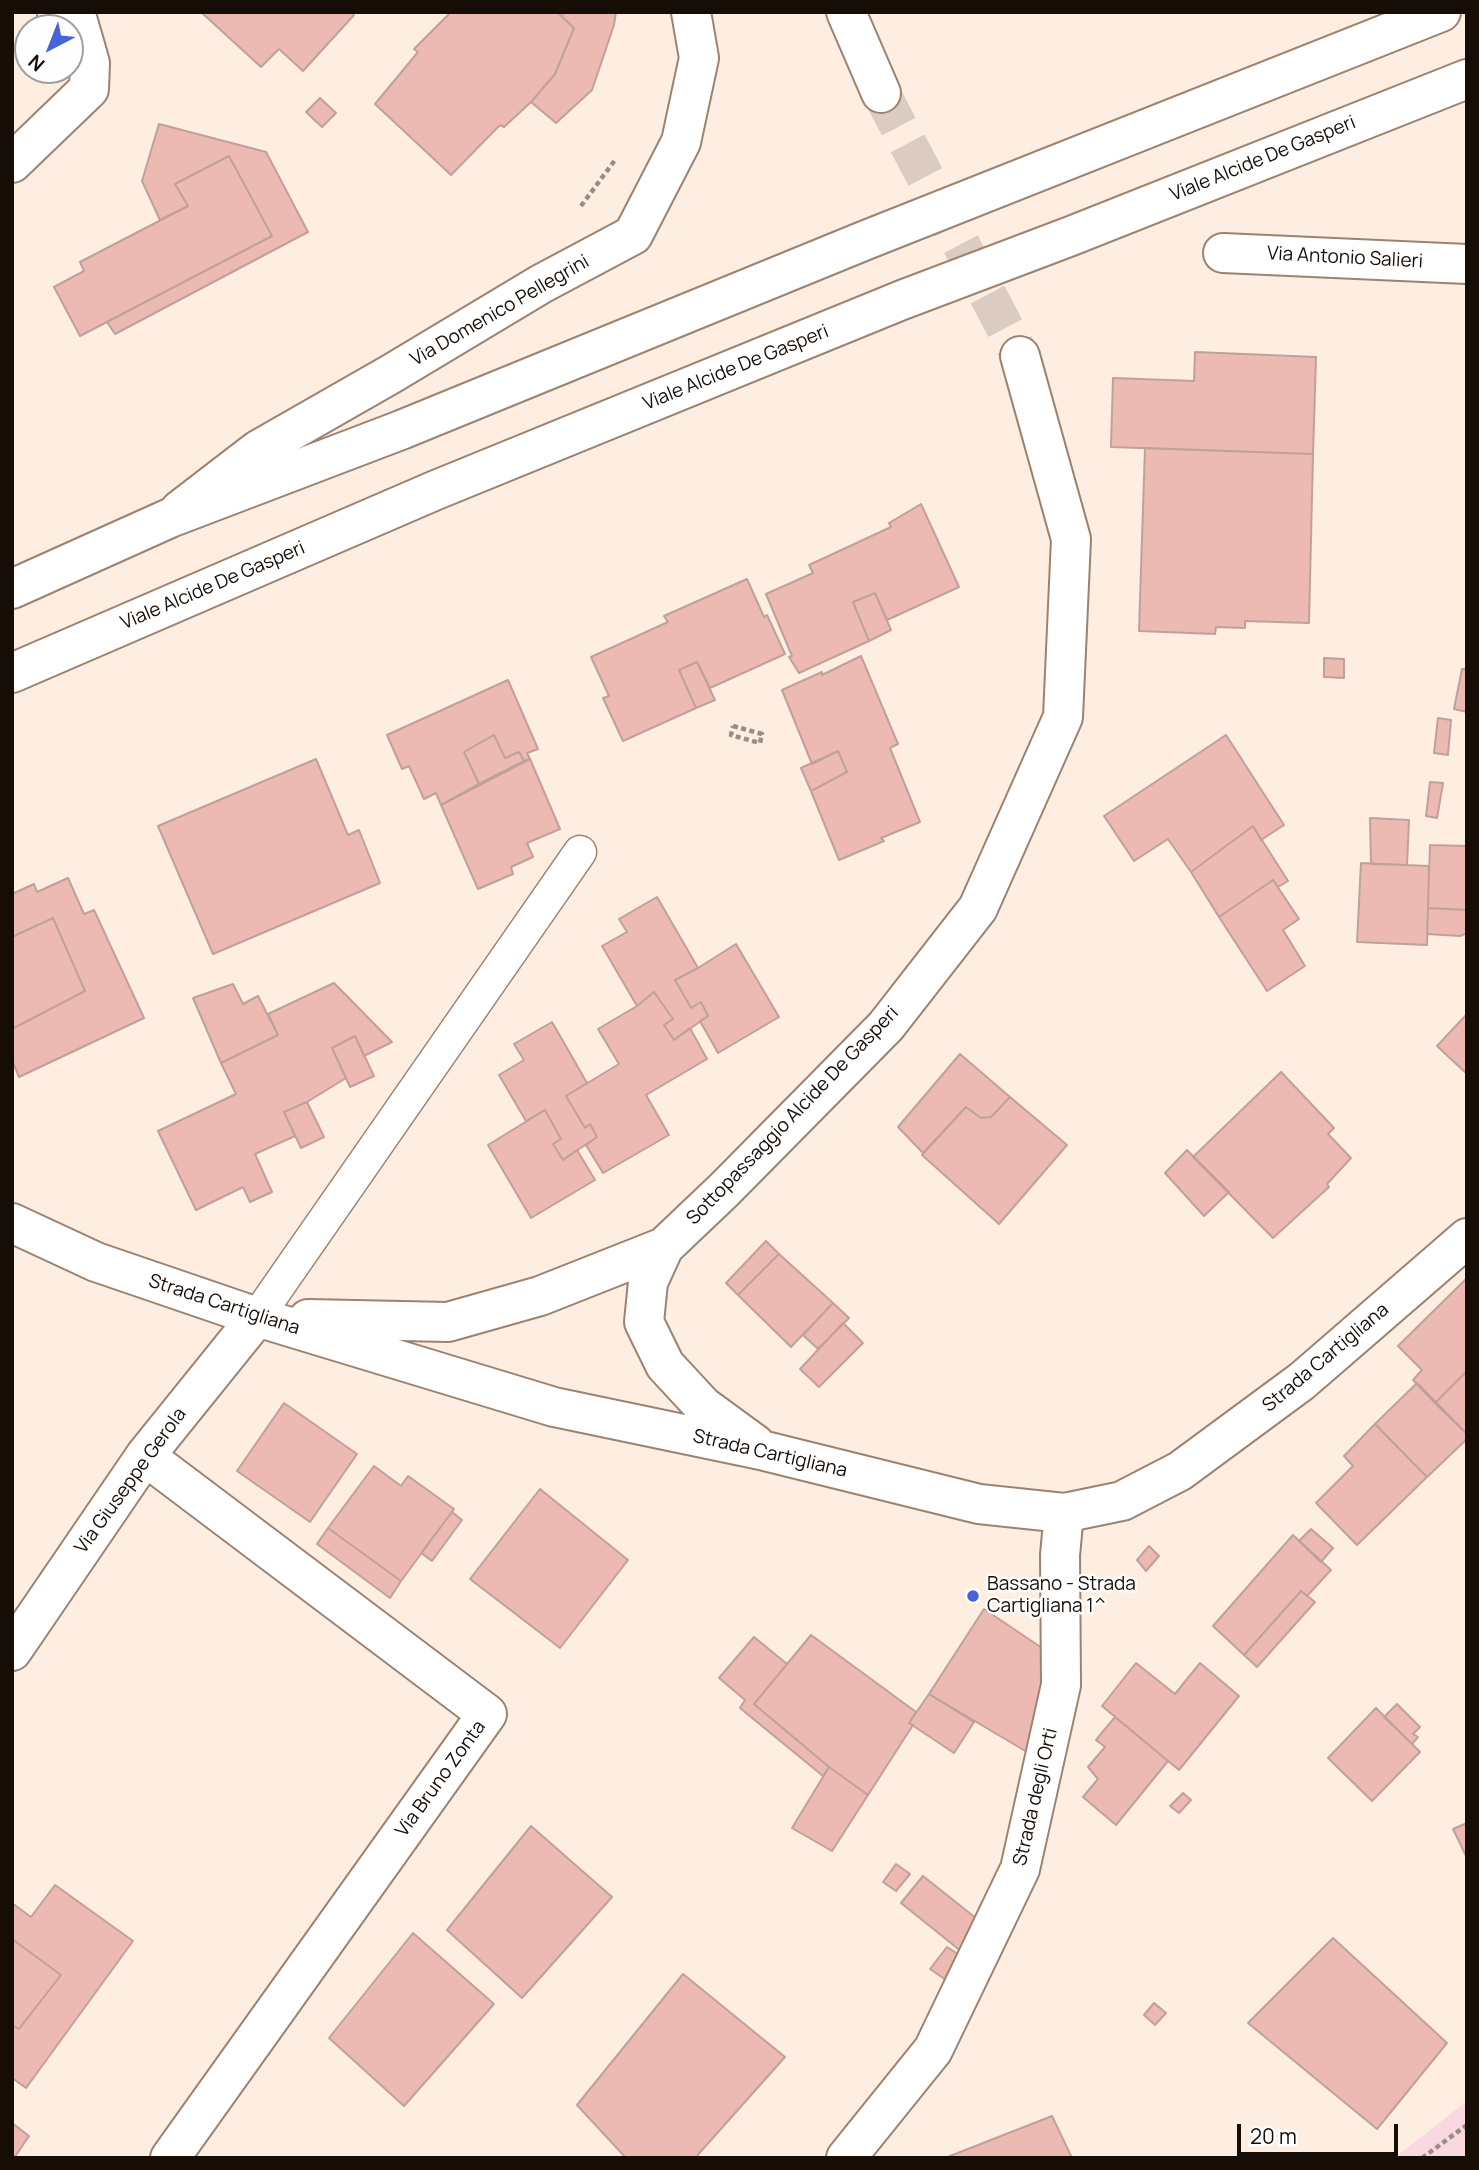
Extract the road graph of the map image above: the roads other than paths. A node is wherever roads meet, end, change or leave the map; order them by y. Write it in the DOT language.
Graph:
graph roads {
  1 [pos="691,12"];
  2 [pos="846,12"];
  3 [pos="1441,12"];
  4 [pos="84,43"];
  5 [pos="1467,79"];
  6 [pos="881,93"];
  7 [pos="12,163"];
  8 [pos="1223,253"];
  9 [pos="1467,264"];
  10 [pos="1020,356"];
  11 [pos="170,518"];
  12 [pos="12,589"];
  13 [pos="12,673"];
  14 [pos="580,852"];
  15 [pos="12,1223"];
  16 [pos="1467,1238"];
  17 [pos="664,1247"];
  18 [pos="257,1317"];
  19 [pos="765,1451"];
  20 [pos="145,1456"];
  21 [pos="1064,1513"];
  22 [pos="12,1651"];
  23 [pos="170,2158"];
  24 [pos="846,2158"];
  1 -- 11 [label="street, Via Domenico Pellegrini"];
  2 -- 6 [label="street"];
  3 -- 11 [label="street"];
  4 -- 7 [label="street"];
  5 -- 13 [label="street, Viale Alcide De Gasperi"];
  8 -- 9 [label="street, Via Antonio Salieri"];
  10 -- 17 [label="street, Sottopassaggio Alcide De Gasperi"];
  11 -- 12 [label="street"];
  14 -- 18 [label="lane"];
  15 -- 18 [label="street, Strada Cartigliana"];
  16 -- 21 [label="street, Strada Cartigliana"];
  17 -- 18 [label="street, Sottopassaggio Alcide De Gasperi"];
  17 -- 19 [label="street, Sottopassaggio Alcide De Gasperi"];
  18 -- 19 [label="street, Strada Cartigliana"];
  18 -- 20 [label="street, Via Giuseppe Gerola"];
  19 -- 21 [label="street, Strada Cartigliana"];
  20 -- 22 [label="street, Via Giuseppe Gerola"];
  20 -- 23 [label="street, Via Bruno Zonta"];
  21 -- 24 [label="street, Strada degli Orti"];
}
